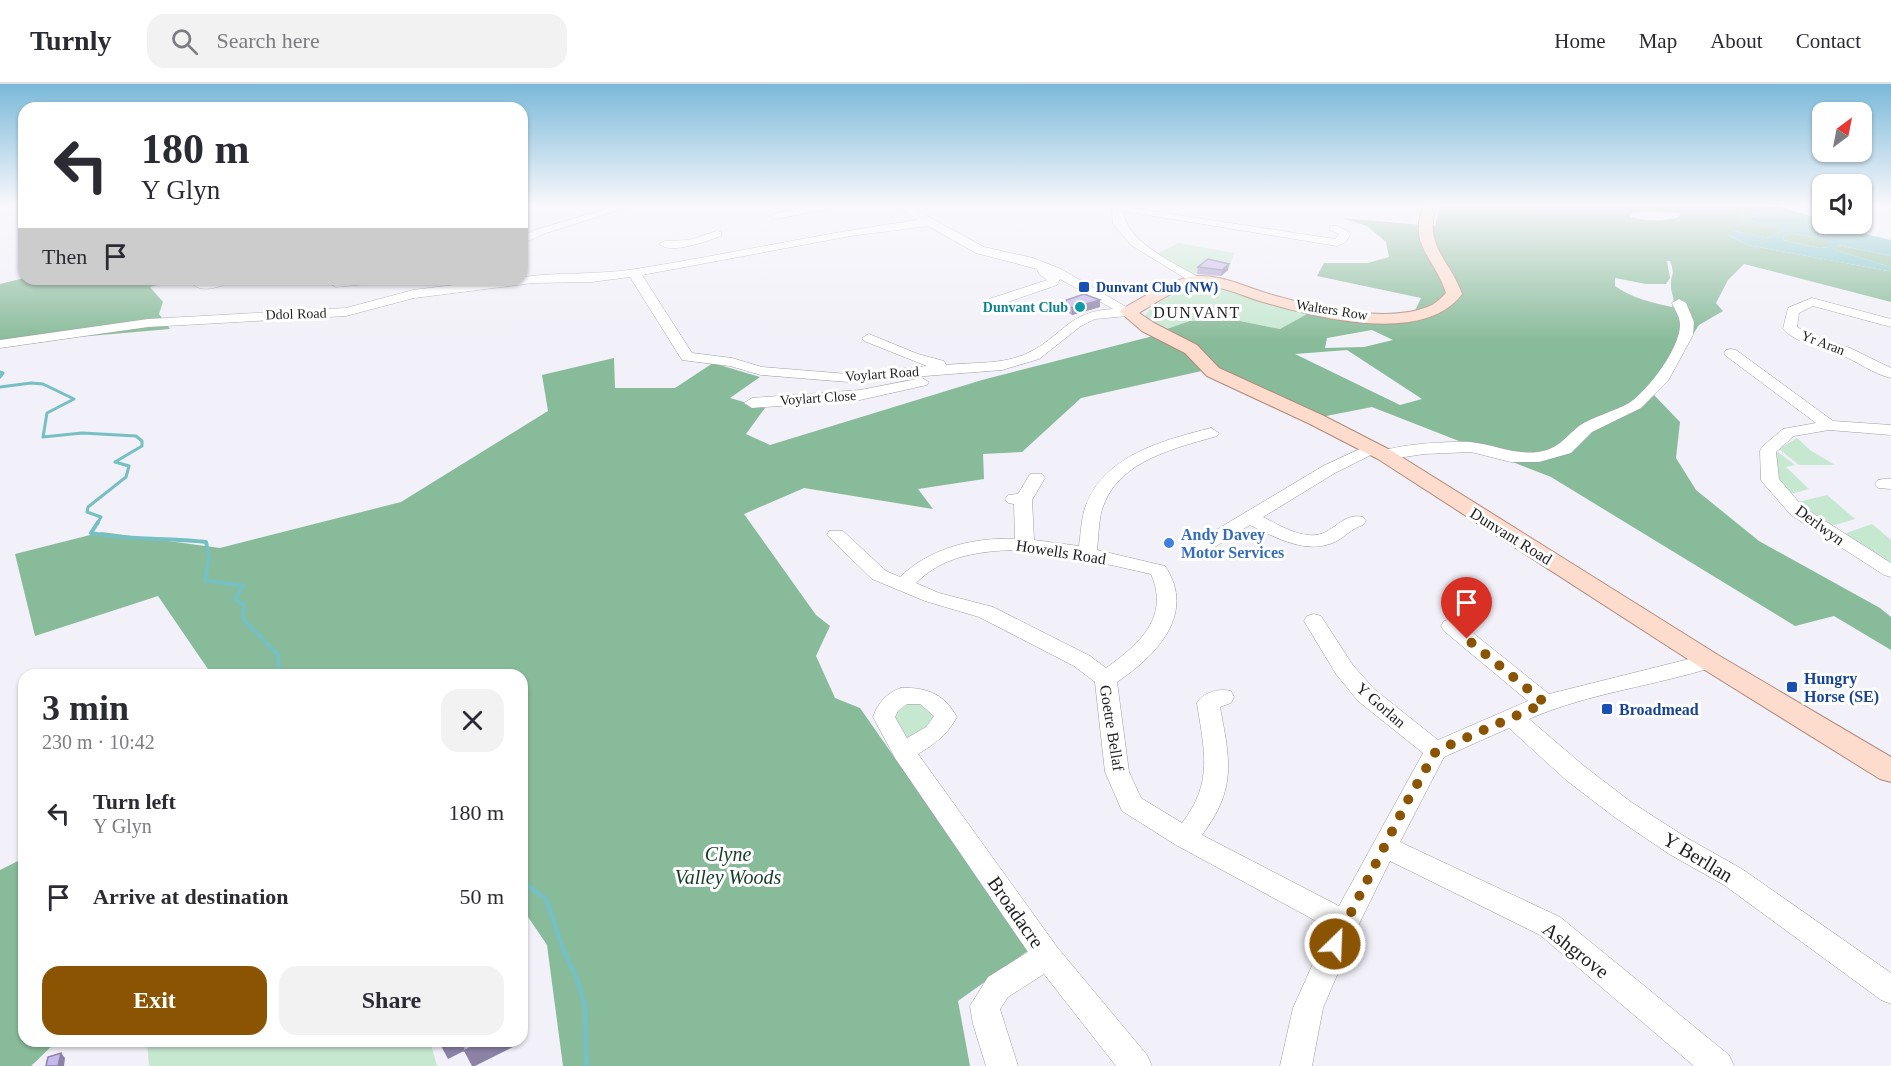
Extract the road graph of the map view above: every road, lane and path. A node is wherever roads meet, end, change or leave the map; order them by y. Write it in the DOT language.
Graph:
graph roads {
  1 [pos="698,251"];
  2 [pos="756,251"];
  3 [pos="983,251"];
  4 [pos="1148,251"];
  5 [pos="1433,251"];
  6 [pos="707,260"];
  7 [pos="1044,267"];
  8 [pos="717,272"];
  9 [pos="634,273"];
  10 [pos="528,280"];
  11 [pos="1196,281"];
  12 [pos="416,285"];
  13 [pos="477,285"];
  14 [pos="413,294"];
  15 [pos="1796,298"];
  16 [pos="994,302"];
  17 [pos="1812,302"];
  18 [pos="1679,303"];
  19 [pos="1128,312"];
  20 [pos="1891,323"];
  21 [pos="869,338"];
  22 [pos="0,344"];
  23 [pos="1731,354"];
  24 [pos="984,366"];
  25 [pos="1891,374"];
  26 [pos="752,403"];
  27 [pos="1829,425"];
  28 [pos="1891,430"];
  29 [pos="1202,438"];
  30 [pos="1379,452"];
  31 [pos="1036,478"];
  32 [pos="1251,518"];
  33 [pos="1345,521"];
  34 [pos="835,534"];
  35 [pos="1025,545"];
  36 [pos="1203,546"];
  37 [pos="1088,555"];
  38 [pos="1891,571"];
  39 [pos="902,585"];
  40 [pos="1314,621"];
  41 [pos="1451,626"];
  42 [pos="1709,661"];
  43 [pos="1106,679"];
  44 [pos="1222,697"];
  45 [pos="1545,703"];
  46 [pos="1511,717"];
  47 [pos="1436,751"];
  48 [pos="903,752"];
  49 [pos="1891,771"];
  50 [pos="1185,838"];
  51 [pos="1384,846"];
  52 [pos="1344,923"];
  53 [pos="1047,956"];
  54 [pos="1891,990"];
  55 [pos="1002,1066"];
  56 [pos="1136,1066"];
  57 [pos="1296,1066"];
  58 [pos="1718,1066"];
  1 -- 6 [label="street"];
  2 -- 6 [label="street, Ddol Road"];
  3 -- 7 [label="street"];
  4 -- 11 [label="street"];
  5 -- 11 [label="main road, Walters Row"];
  6 -- 8 [label="street"];
  6 -- 9 [label="street, Ddol Road"];
  7 -- 16 [label="street"];
  7 -- 19 [label="street"];
  9 -- 10 [label="street, Ddol Road"];
  9 -- 24 [label="street, Voylart Road"];
  11 -- 19 [label="main road"];
  12 -- 14 [label="street"];
  13 -- 14 [label="street, Ddol Road"];
  14 -- 22 [label="street, Ddol Road"];
  15 -- 17 [label="street"];
  17 -- 20 [label="street"];
  17 -- 25 [label="street, Yr Aran"];
  18 -- 30 [label="street"];
  19 -- 24 [label="street, Voylart Road"];
  19 -- 30 [label="main road, Dunvant Road"];
  21 -- 24 [label="street"];
  23 -- 27 [label="street"];
  24 -- 26 [label="street, Voylart Close"];
  27 -- 28 [label="street, Derlwyn"];
  27 -- 38 [label="street, Derlwyn"];
  29 -- 37 [label="street"];
  30 -- 32 [label="street"];
  30 -- 42 [label="main road, Dunvant Road"];
  31 -- 35 [label="street"];
  32 -- 33 [label="street"];
  32 -- 36 [label="street"];
  34 -- 39 [label="street, Goetre Bellaf"];
  35 -- 37 [label="street, Howells Road"];
  35 -- 39 [label="street, Howells Road"];
  37 -- 43 [label="street, Howells Road"];
  39 -- 43 [label="street, Goetre Bellaf"];
  40 -- 47 [label="street, Y Gorlan"];
  41 -- 45 [label="street"];
  42 -- 45 [label="street"];
  42 -- 49 [label="main road, Dunvant Road"];
  43 -- 50 [label="street, Goetre Bellaf"];
  44 -- 50 [label="street"];
  45 -- 46 [label="street"];
  46 -- 47 [label="street"];
  46 -- 54 [label="street, Y Berllan"];
  47 -- 51 [label="street"];
  48 -- 53 [label="street, Broadacre"];
  50 -- 52 [label="street, Goetre Bellaf"];
  51 -- 52 [label="street"];
  51 -- 58 [label="street, Ashgrove"];
  52 -- 57 [label="street"];
  53 -- 55 [label="street"];
  53 -- 56 [label="street, Broadacre"];
}
